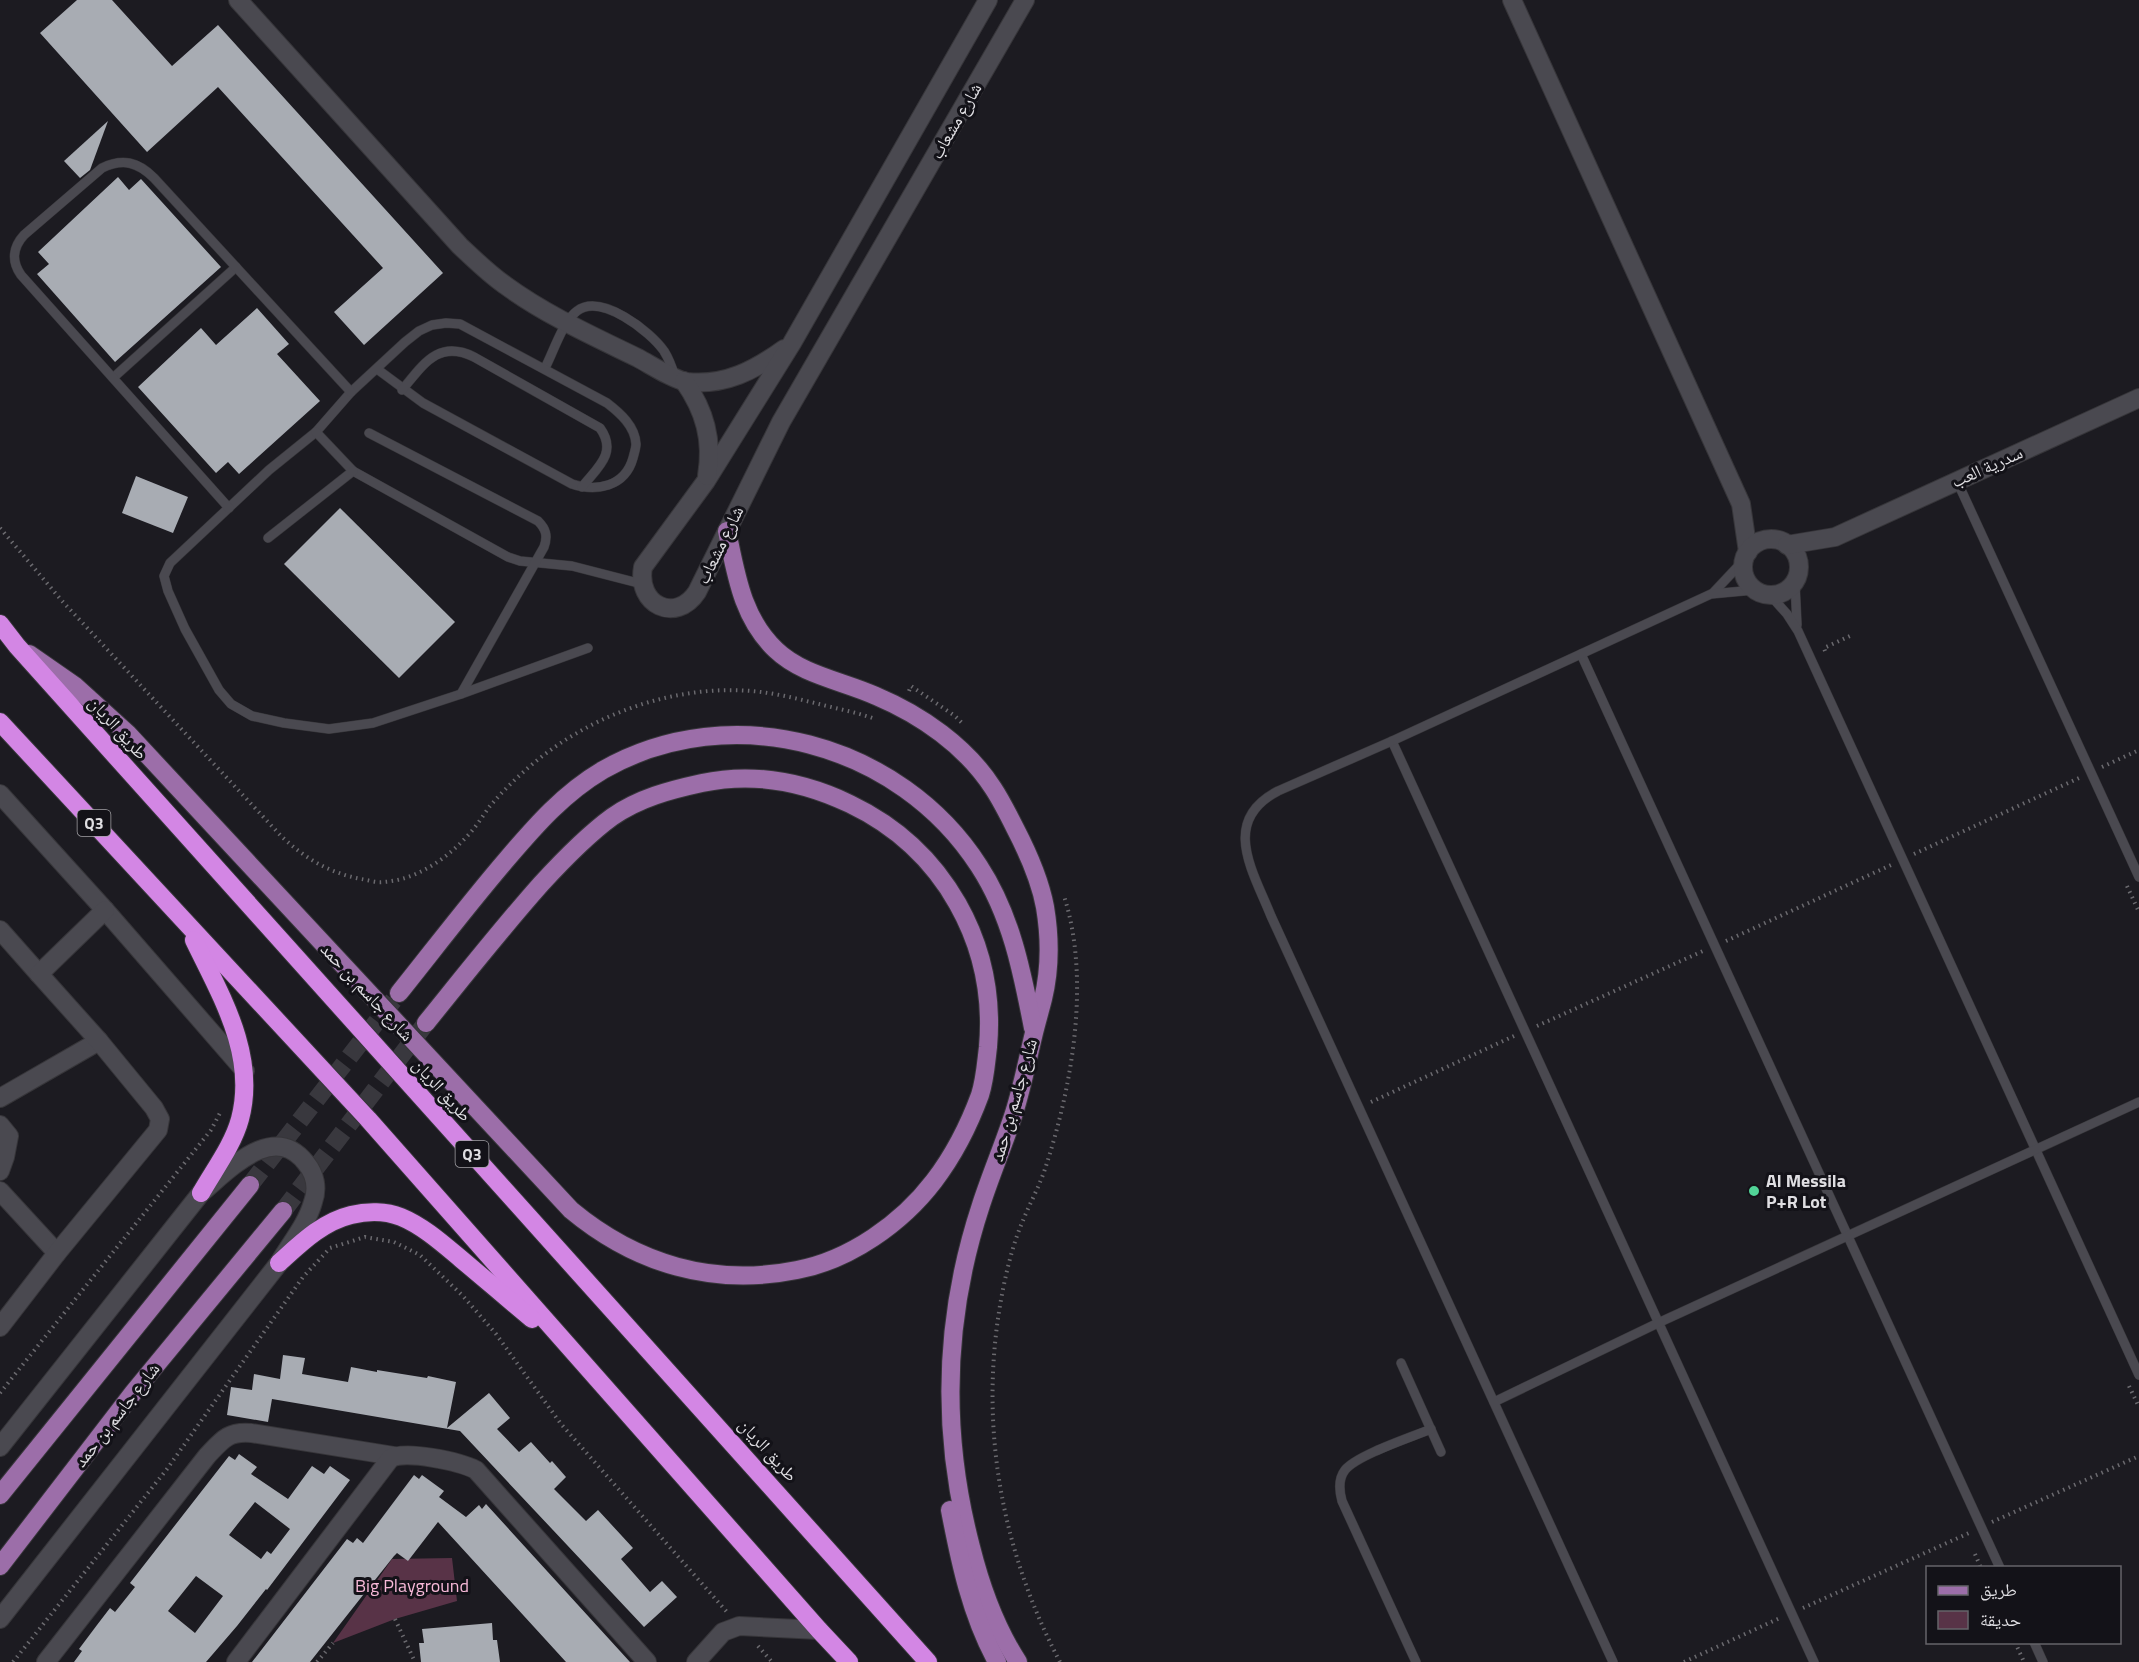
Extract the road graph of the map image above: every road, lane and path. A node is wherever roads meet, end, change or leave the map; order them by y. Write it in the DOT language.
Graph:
graph roads {
  1 [pos="238,0"];
  2 [pos="988,0"];
  3 [pos="1025,0"];
  4 [pos="1512,0"];
  5 [pos="236,267"];
  6 [pos="567,323"];
  7 [pos="792,343"];
  8 [pos="545,368"];
  9 [pos="377,369"];
  10 [pos="114,377"];
  11 [pos="680,379"];
  12 [pos="402,390"];
  13 [pos="351,392"];
  14 [pos="2139,398"];
  15 [pos="316,432"];
  16 [pos="369,433"];
  17 [pos="353,471"];
  18 [pos="706,481"];
  19 [pos="1957,481"];
  20 [pos="582,488"];
  21 [pos="1741,504"];
  22 [pos="229,508"];
  23 [pos="0,528"];
  24 [pos="727,531"];
  25 [pos="1835,537"];
  26 [pos="268,538"];
  27 [pos="1780,542"];
  28 [pos="1746,556"];
  29 [pos="533,563"];
  30 [pos="1797,577"];
  31 [pos="642,584"];
  32 [pos="1762,593"];
  33 [pos="1711,594"];
  34 [pos="0,624"];
  35 [pos="1798,631"];
  36 [pos="17,646"];
  37 [pos="588,648"];
  38 [pos="1581,654"];
  39 [pos="461,694"];
  40 [pos="878,720"];
  41 [pos="0,722"];
  42 [pos="1392,741"];
  43 [pos="2139,750"];
  44 [pos="2091,772"];
  45 [pos="0,794"];
  46 [pos="1903,859"];
  47 [pos="2139,877"];
  48 [pos="105,910"];
  49 [pos="187,924"];
  50 [pos="0,930"];
  51 [pos="1715,946"];
  52 [pos="39,974"];
  53 [pos="399,993"];
  54 [pos="426,1023"];
  55 [pos="1525,1031"];
  56 [pos="1034,1032"];
  57 [pos="99,1041"];
  58 [pos="245,1071"];
  59 [pos="0,1098"];
  60 [pos="2139,1102"];
  61 [pos="1360,1107"];
  62 [pos="221,1111"];
  63 [pos="0,1125"];
  64 [pos="2035,1149"];
  65 [pos="0,1171"];
  66 [pos="250,1185"];
  67 [pos="0,1191"];
  68 [pos="201,1193"];
  69 [pos="283,1211"];
  70 [pos="1848,1236"];
  71 [pos="57,1253"];
  72 [pos="279,1263"];
  73 [pos="1658,1323"];
  74 [pos="0,1327"];
  75 [pos="576,1355"];
  76 [pos="1401,1363"];
  77 [pos="2139,1375"];
  78 [pos="0,1393"];
  79 [pos="1494,1402"];
  80 [pos="1431,1429"];
  81 [pos="951,1434"];
  82 [pos="0,1447"];
  83 [pos="1442,1452"];
  84 [pos="394,1456"];
  85 [pos="2139,1456"];
  86 [pos="0,1495"];
  87 [pos="1982,1527"];
  88 [pos="0,1566"];
  89 [pos="1999,1566"];
  90 [pos="1791,1613"];
  91 [pos="0,1619"];
  92 [pos="395,1619"];
  93 [pos="819,1630"];
  94 [pos="333,1643"];
  95 [pos="2016,1644"];
  96 [pos="2035,1644"];
  97 [pos="848,1661"];
  98 [pos="46,1662"];
  99 [pos="236,1662"];
  100 [pos="317,1662"];
  101 [pos="415,1662"];
  102 [pos="647,1662"];
  103 [pos="696,1662"];
  104 [pos="927,1662"];
  105 [pos="997,1662"];
  106 [pos="1018,1662"];
  107 [pos="1416,1662"];
  108 [pos="1613,1662"];
  109 [pos="1684,1662"];
  110 [pos="1814,1662"];
  111 [pos="2024,1662"];
  112 [pos="2043,1662"];
  1 -- 6 [label="street"];
  2 -- 7 [label="street, شارع مشعاب"];
  3 -- 24 [label="street, شارع مشعاب"];
  4 -- 21 [label="street"];
  5 -- 10 [label="lane"];
  5 -- 10 [label="lane"];
  5 -- 13 [label="lane"];
  6 -- 8 [label="lane"];
  6 -- 11 [label="street"];
  6 -- 11 [label="lane"];
  7 -- 11 [label="street"];
  7 -- 18 [label="street, شارع مشعاب"];
  8 -- 9 [label="lane"];
  8 -- 20 [label="lane"];
  9 -- 12 [label="lane"];
  9 -- 13 [label="lane"];
  10 -- 22 [label="lane"];
  11 -- 18 [label="street"];
  12 -- 20 [label="lane"];
  12 -- 20 [label="lane"];
  13 -- 15 [label="lane"];
  14 -- 19 [label="street, سدرية العب"];
  15 -- 17 [label="lane"];
  15 -- 22 [label="lane"];
  16 -- 29 [label="lane"];
  17 -- 26 [label="lane"];
  17 -- 29 [label="lane"];
  18 -- 31 [label="street, شارع مشعاب"];
  19 -- 25 [label="street, سدرية العب"];
  19 -- 44 [label="lane"];
  21 -- 27 [label="street"];
  21 -- 28 [label="street"];
  22 -- 39 [label="lane"];
  23 -- 40 [label="path"];
  24 -- 31 [label="street, شارع مشعاب"];
  24 -- 56 [label="main road"];
  25 -- 27 [label="street, سدرية العب"];
  25 -- 30 [label="street, سدرية العب"];
  27 -- 28 [label="street"];
  27 -- 30 [label="street"];
  28 -- 32 [label="street"];
  28 -- 33 [label="lane"];
  29 -- 31 [label="lane"];
  29 -- 39 [label="lane"];
  30 -- 32 [label="street"];
  30 -- 35 [label="lane"];
  32 -- 33 [label="lane"];
  32 -- 35 [label="lane"];
  33 -- 38 [label="lane"];
  34 -- 36 [label="highway, طريق الريان / Q3"];
  35 -- 46 [label="lane"];
  36 -- 54 [label="main road, شارع جاسم بن حمد"];
  36 -- 104 [label="highway, طريق الريان / Q3"];
  37 -- 39 [label="lane"];
  38 -- 42 [label="lane"];
  38 -- 51 [label="lane"];
  41 -- 49 [label="highway, Q3"];
  42 -- 55 [label="lane"];
  42 -- 61 [label="lane"];
  43 -- 44 [label="path"];
  44 -- 46 [label="path"];
  44 -- 47 [label="lane"];
  45 -- 48 [label="street"];
  46 -- 51 [label="path"];
  46 -- 64 [label="lane"];
  48 -- 52 [label="street"];
  48 -- 58 [label="street"];
  49 -- 58 [label="highway"];
  49 -- 75 [label="highway, Q3"];
  50 -- 52 [label="street"];
  51 -- 55 [label="path"];
  51 -- 70 [label="lane"];
  52 -- 57 [label="street"];
  53 -- 56 [label="main road, شارع جاسم بن حمد"];
  55 -- 61 [label="path"];
  55 -- 73 [label="lane"];
  56 -- 81 [label="main road, شارع جاسم بن حمد"];
  57 -- 59 [label="street"];
  57 -- 71 [label="street"];
  58 -- 68 [label="highway"];
  60 -- 64 [label="lane"];
  61 -- 79 [label="lane"];
  62 -- 78 [label="path"];
  63 -- 65 [label="street"];
  64 -- 70 [label="lane"];
  64 -- 77 [label="lane"];
  66 -- 86 [label="main road"];
  67 -- 71 [label="street"];
  68 -- 72 [label="street, شارع جاسم بن حمد"];
  68 -- 82 [label="street"];
  69 -- 88 [label="main road, شارع جاسم بن حمد"];
  70 -- 73 [label="lane"];
  70 -- 87 [label="lane"];
  71 -- 74 [label="street"];
  72 -- 75 [label="highway"];
  72 -- 91 [label="street, شارع جاسم بن حمد"];
  73 -- 79 [label="lane"];
  73 -- 90 [label="lane"];
  75 -- 93 [label="highway, Q3"];
  76 -- 80 [label="lane"];
  79 -- 108 [label="lane"];
  80 -- 83 [label="lane"];
  80 -- 107 [label="lane"];
  81 -- 105 [label="main road"];
  81 -- 106 [label="main road, شارع جاسم بن حمد"];
  84 -- 98 [label="street"];
  84 -- 99 [label="street"];
  84 -- 102 [label="street"];
  85 -- 87 [label="path"];
  87 -- 89 [label="lane"];
  87 -- 90 [label="path"];
  90 -- 109 [label="path"];
  90 -- 110 [label="lane"];
  92 -- 101 [label="path"];
  93 -- 97 [label="highway, Q3"];
  93 -- 103 [label="street"];
  94 -- 100 [label="path"];
  95 -- 111 [label="path"];
  96 -- 112 [label="lane"];
}
